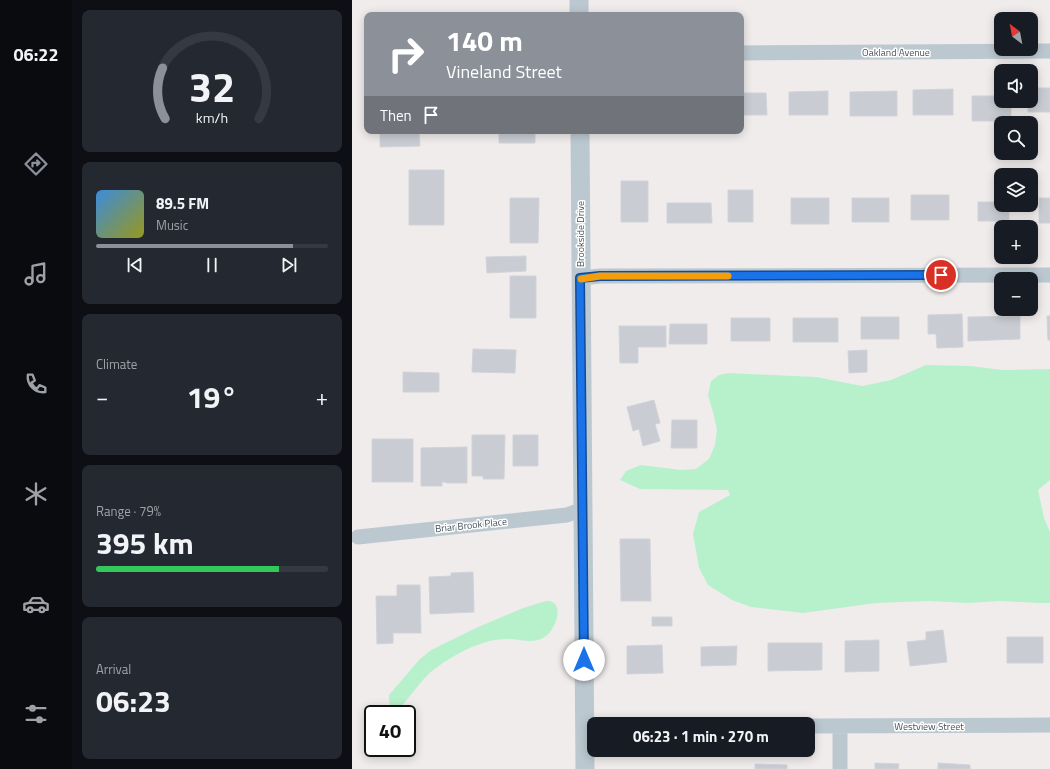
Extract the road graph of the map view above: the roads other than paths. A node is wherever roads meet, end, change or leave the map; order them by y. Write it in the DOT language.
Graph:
graph roads {
  1 [pos="579,0"];
  2 [pos="579,12"];
  3 [pos="1050,51"];
  4 [pos="744,53"];
  5 [pos="580,134"];
  6 [pos="1050,275"];
  7 [pos="580,278"];
  8 [pos="583,509"];
  9 [pos="358,537"];
  10 [pos="589,717"];
  11 [pos="1050,725"];
  12 [pos="815,726"];
  13 [pos="840,726"];
  14 [pos="587,748"];
  15 [pos="585,769"];
  16 [pos="840,769"];
  1 -- 2 [label="street"];
  3 -- 4 [label="street, Oakland Avenue"];
  5 -- 7 [label="street, Brookside Drive"];
  6 -- 7 [label="street"];
  7 -- 8 [label="street, Brookside Drive"];
  8 -- 9 [label="street, Briar Brook Place"];
  8 -- 10 [label="street, Brookside Drive"];
  11 -- 13 [label="street, Westview Street"];
  12 -- 13 [label="street, Westview Street"];
  13 -- 16 [label="street"];
  14 -- 15 [label="street, Brookside Drive"];
}
